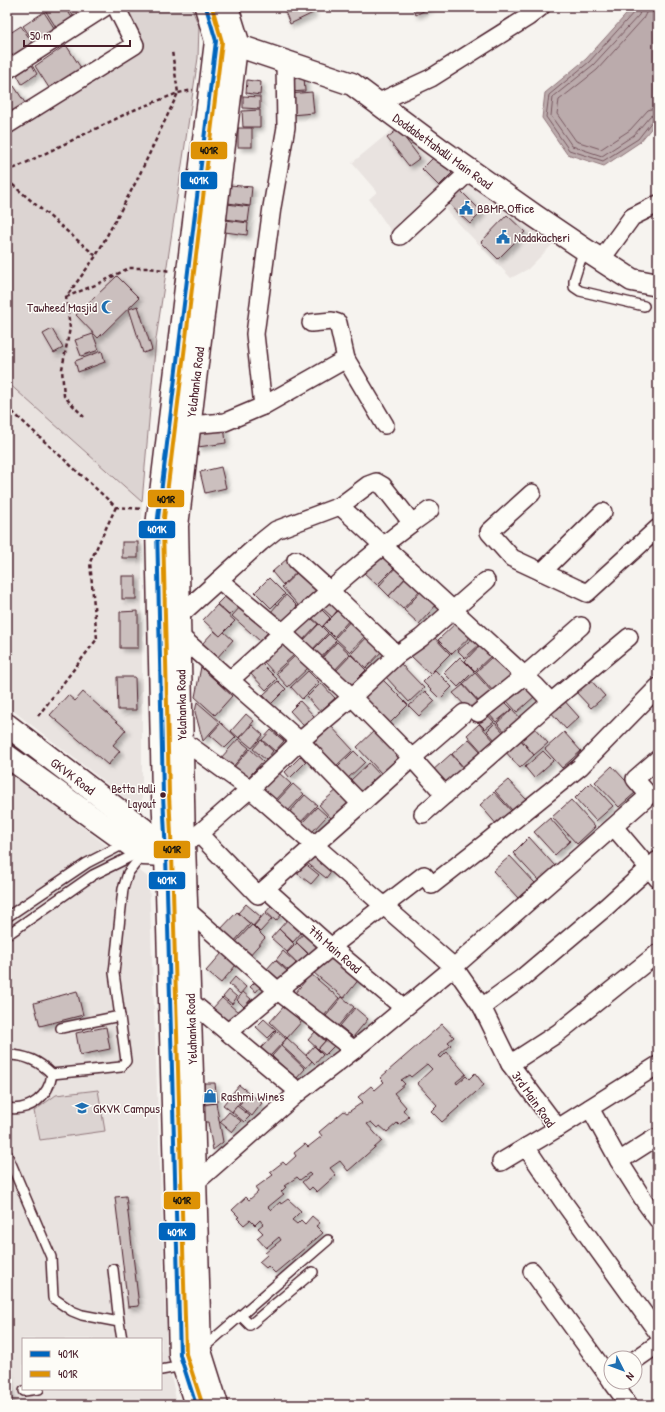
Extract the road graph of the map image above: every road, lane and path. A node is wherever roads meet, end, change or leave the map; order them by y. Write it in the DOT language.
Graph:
graph roads {
  1 [pos="105,7"];
  2 [pos="116,7"];
  3 [pos="206,7"];
  4 [pos="227,7"];
  5 [pos="541,7"];
  6 [pos="226,43"];
  7 [pos="172,51"];
  8 [pos="285,62"];
  9 [pos="7,70"];
  10 [pos="178,93"];
  11 [pos="377,103"];
  12 [pos="7,125"];
  13 [pos="470,171"];
  14 [pos="7,172"];
  15 [pos="7,180"];
  16 [pos="658,204"];
  17 [pos="400,236"];
  18 [pos="593,254"];
  19 [pos="96,256"];
  20 [pos="188,274"];
  21 [pos="658,285"];
  22 [pos="66,297"];
  23 [pos="644,306"];
  24 [pos="311,323"];
  25 [pos="346,359"];
  26 [pos="263,406"];
  27 [pos="7,407"];
  28 [pos="84,417"];
  29 [pos="189,425"];
  30 [pos="385,425"];
  31 [pos="532,492"];
  32 [pos="340,506"];
  33 [pos="116,507"];
  34 [pos="430,510"];
  35 [pos="158,511"];
  36 [pos="603,512"];
  37 [pos="412,523"];
  38 [pos="658,528"];
  39 [pos="383,545"];
  40 [pos="296,560"];
  41 [pos="542,572"];
  42 [pos="219,580"];
  43 [pos="486,581"];
  44 [pos="329,590"];
  45 [pos="454,610"];
  46 [pos="179,626"];
  47 [pos="582,626"];
  48 [pos="283,633"];
  49 [pos="629,637"];
  50 [pos="397,655"];
  51 [pos="524,676"];
  52 [pos="230,680"];
  53 [pos="658,687"];
  54 [pos="352,697"];
  55 [pos="551,702"];
  56 [pos="38,716"];
  57 [pos="7,725"];
  58 [pos="182,740"];
  59 [pos="300,741"];
  60 [pos="7,756"];
  61 [pos="412,758"];
  62 [pos="658,759"];
  63 [pos="250,789"];
  64 [pos="445,795"];
  65 [pos="361,804"];
  66 [pos="423,814"];
  67 [pos="614,827"];
  68 [pos="157,842"];
  69 [pos="314,846"];
  70 [pos="655,869"];
  71 [pos="266,888"];
  72 [pos="383,906"];
  73 [pos="187,910"];
  74 [pos="7,917"];
  75 [pos="7,934"];
  76 [pos="331,947"];
  77 [pos="658,952"];
  78 [pos="454,967"];
  79 [pos="278,991"];
  80 [pos="190,1001"];
  81 [pos="482,1007"];
  82 [pos="404,1008"];
  83 [pos="120,1016"];
  84 [pos="61,1028"];
  85 [pos="228,1032"];
  86 [pos="354,1050"];
  87 [pos="7,1055"];
  88 [pos="510,1064"];
  89 [pos="658,1066"];
  90 [pos="52,1074"];
  91 [pos="299,1092"];
  92 [pos="7,1108"];
  93 [pos="590,1108"];
  94 [pos="558,1128"];
  95 [pos="655,1138"];
  96 [pos="526,1147"];
  97 [pos="7,1154"];
  98 [pos="619,1161"];
  99 [pos="501,1162"];
  100 [pos="194,1183"];
  101 [pos="658,1220"];
  102 [pos="328,1240"];
  103 [pos="112,1269"];
  104 [pos="532,1271"];
  105 [pos="314,1272"];
  106 [pos="241,1316"];
  107 [pos="120,1322"];
  108 [pos="658,1333"];
  109 [pos="122,1338"];
  110 [pos="658,1344"];
  111 [pos="200,1351"];
  112 [pos="643,1354"];
  113 [pos="183,1366"];
  114 [pos="603,1368"];
  115 [pos="162,1370"];
  116 [pos="32,1390"];
  117 [pos="619,1390"];
  118 [pos="24,1391"];
  119 [pos="196,1405"];
  120 [pos="217,1405"];
  121 [pos="629,1405"];
  1 -- 9 [label="street"];
  2 -- 12 [label="street"];
  3 -- 6 [label="main road, Yelahanka Road"];
  4 -- 6 [label="main road, Yelahanka Road"];
  5 -- 11 [label="street"];
  6 -- 8 [label="main road, Doddabettahalli Main Road"];
  6 -- 20 [label="main road, Yelahanka Road"];
  6 -- 29 [label="main road, Yelahanka Road"];
  7 -- 10 [label="path"];
  8 -- 11 [label="main road, Doddabettahalli Main Road"];
  8 -- 26 [label="street"];
  10 -- 14 [label="path"];
  10 -- 19 [label="path"];
  11 -- 13 [label="main road, Doddabettahalli Main Road"];
  13 -- 17 [label="street"];
  13 -- 18 [label="main road, Doddabettahalli Main Road"];
  15 -- 19 [label="path"];
  16 -- 18 [label="street"];
  18 -- 21 [label="main road, Doddabettahalli Main Road"];
  18 -- 23 [label="lane"];
  19 -- 22 [label="path"];
  20 -- 22 [label="path"];
  20 -- 35 [label="main road, Yelahanka Road"];
  22 -- 28 [label="path"];
  24 -- 25 [label="street"];
  25 -- 26 [label="street"];
  25 -- 30 [label="street"];
  26 -- 29 [label="street"];
  27 -- 33 [label="path"];
  29 -- 46 [label="main road, Yelahanka Road"];
  31 -- 41 [label="street"];
  32 -- 37 [label="street"];
  32 -- 39 [label="street"];
  32 -- 42 [label="street"];
  33 -- 35 [label="path"];
  33 -- 56 [label="path"];
  34 -- 37 [label="street"];
  35 -- 68 [label="main road, Yelahanka Road"];
  36 -- 41 [label="street"];
  37 -- 39 [label="street"];
  38 -- 41 [label="street"];
  39 -- 44 [label="street"];
  39 -- 45 [label="street"];
  40 -- 44 [label="street"];
  42 -- 46 [label="street"];
  42 -- 48 [label="street"];
  43 -- 45 [label="street"];
  44 -- 48 [label="street"];
  44 -- 50 [label="street"];
  45 -- 50 [label="street"];
  45 -- 51 [label="street"];
  46 -- 52 [label="street"];
  46 -- 58 [label="main road, Yelahanka Road"];
  47 -- 51 [label="street"];
  48 -- 52 [label="street"];
  48 -- 54 [label="street"];
  49 -- 55 [label="street"];
  50 -- 54 [label="street"];
  51 -- 55 [label="street"];
  51 -- 61 [label="street"];
  52 -- 59 [label="street"];
  53 -- 72 [label="street"];
  54 -- 59 [label="street"];
  54 -- 61 [label="street"];
  55 -- 64 [label="street"];
  57 -- 68 [label="main road, GKVK Road"];
  58 -- 63 [label="street"];
  58 -- 68 [label="main road, Yelahanka Road"];
  59 -- 63 [label="street"];
  59 -- 65 [label="street"];
  60 -- 68 [label="main road, GKVK Road"];
  61 -- 64 [label="street"];
  61 -- 65 [label="street"];
  62 -- 67 [label="street"];
  63 -- 68 [label="street"];
  63 -- 69 [label="street"];
  64 -- 66 [label="street"];
  65 -- 69 [label="street"];
  67 -- 70 [label="street"];
  67 -- 78 [label="street"];
  68 -- 71 [label="street"];
  68 -- 73 [label="main road, Yelahanka Road"];
  68 -- 74 [label="lane"];
  68 -- 75 [label="lane"];
  68 -- 83 [label="lane"];
  68 -- 113 [label="main road, Yelahanka Road"];
  69 -- 71 [label="street"];
  69 -- 72 [label="street"];
  70 -- 81 [label="street"];
  71 -- 76 [label="street, 7th Main Road"];
  72 -- 76 [label="street"];
  72 -- 78 [label="street"];
  73 -- 79 [label="street"];
  73 -- 80 [label="main road, Yelahanka Road"];
  76 -- 79 [label="street"];
  76 -- 82 [label="street, 7th Main Road"];
  77 -- 88 [label="street, 3rd Main Road"];
  78 -- 81 [label="street"];
  78 -- 82 [label="street"];
  79 -- 85 [label="street"];
  79 -- 86 [label="street"];
  80 -- 85 [label="street"];
  80 -- 100 [label="main road, Yelahanka Road"];
  81 -- 88 [label="street"];
  82 -- 86 [label="street"];
  83 -- 84 [label="lane"];
  83 -- 90 [label="lane"];
  85 -- 91 [label="street"];
  86 -- 91 [label="street"];
  87 -- 90 [label="lane"];
  88 -- 94 [label="street, 3rd Main Road"];
  89 -- 93 [label="street"];
  90 -- 92 [label="lane"];
  91 -- 100 [label="street"];
  93 -- 94 [label="street"];
  93 -- 98 [label="street"];
  94 -- 96 [label="street, 3rd Main Road"];
  95 -- 98 [label="street"];
  96 -- 99 [label="street, 3rd Main Road"];
  96 -- 108 [label="street"];
  97 -- 107 [label="lane"];
  98 -- 101 [label="street"];
  100 -- 111 [label="main road, Yelahanka Road"];
  102 -- 106 [label="lane"];
  103 -- 107 [label="lane"];
  104 -- 114 [label="street"];
  105 -- 106 [label="lane"];
  106 -- 111 [label="lane"];
  107 -- 109 [label="lane"];
  110 -- 112 [label="street"];
  111 -- 120 [label="main road, Yelahanka Road"];
  113 -- 115 [label="lane"];
  113 -- 119 [label="main road, Yelahanka Road"];
  116 -- 118 [label="lane"];
  117 -- 121 [label="street"];
}
